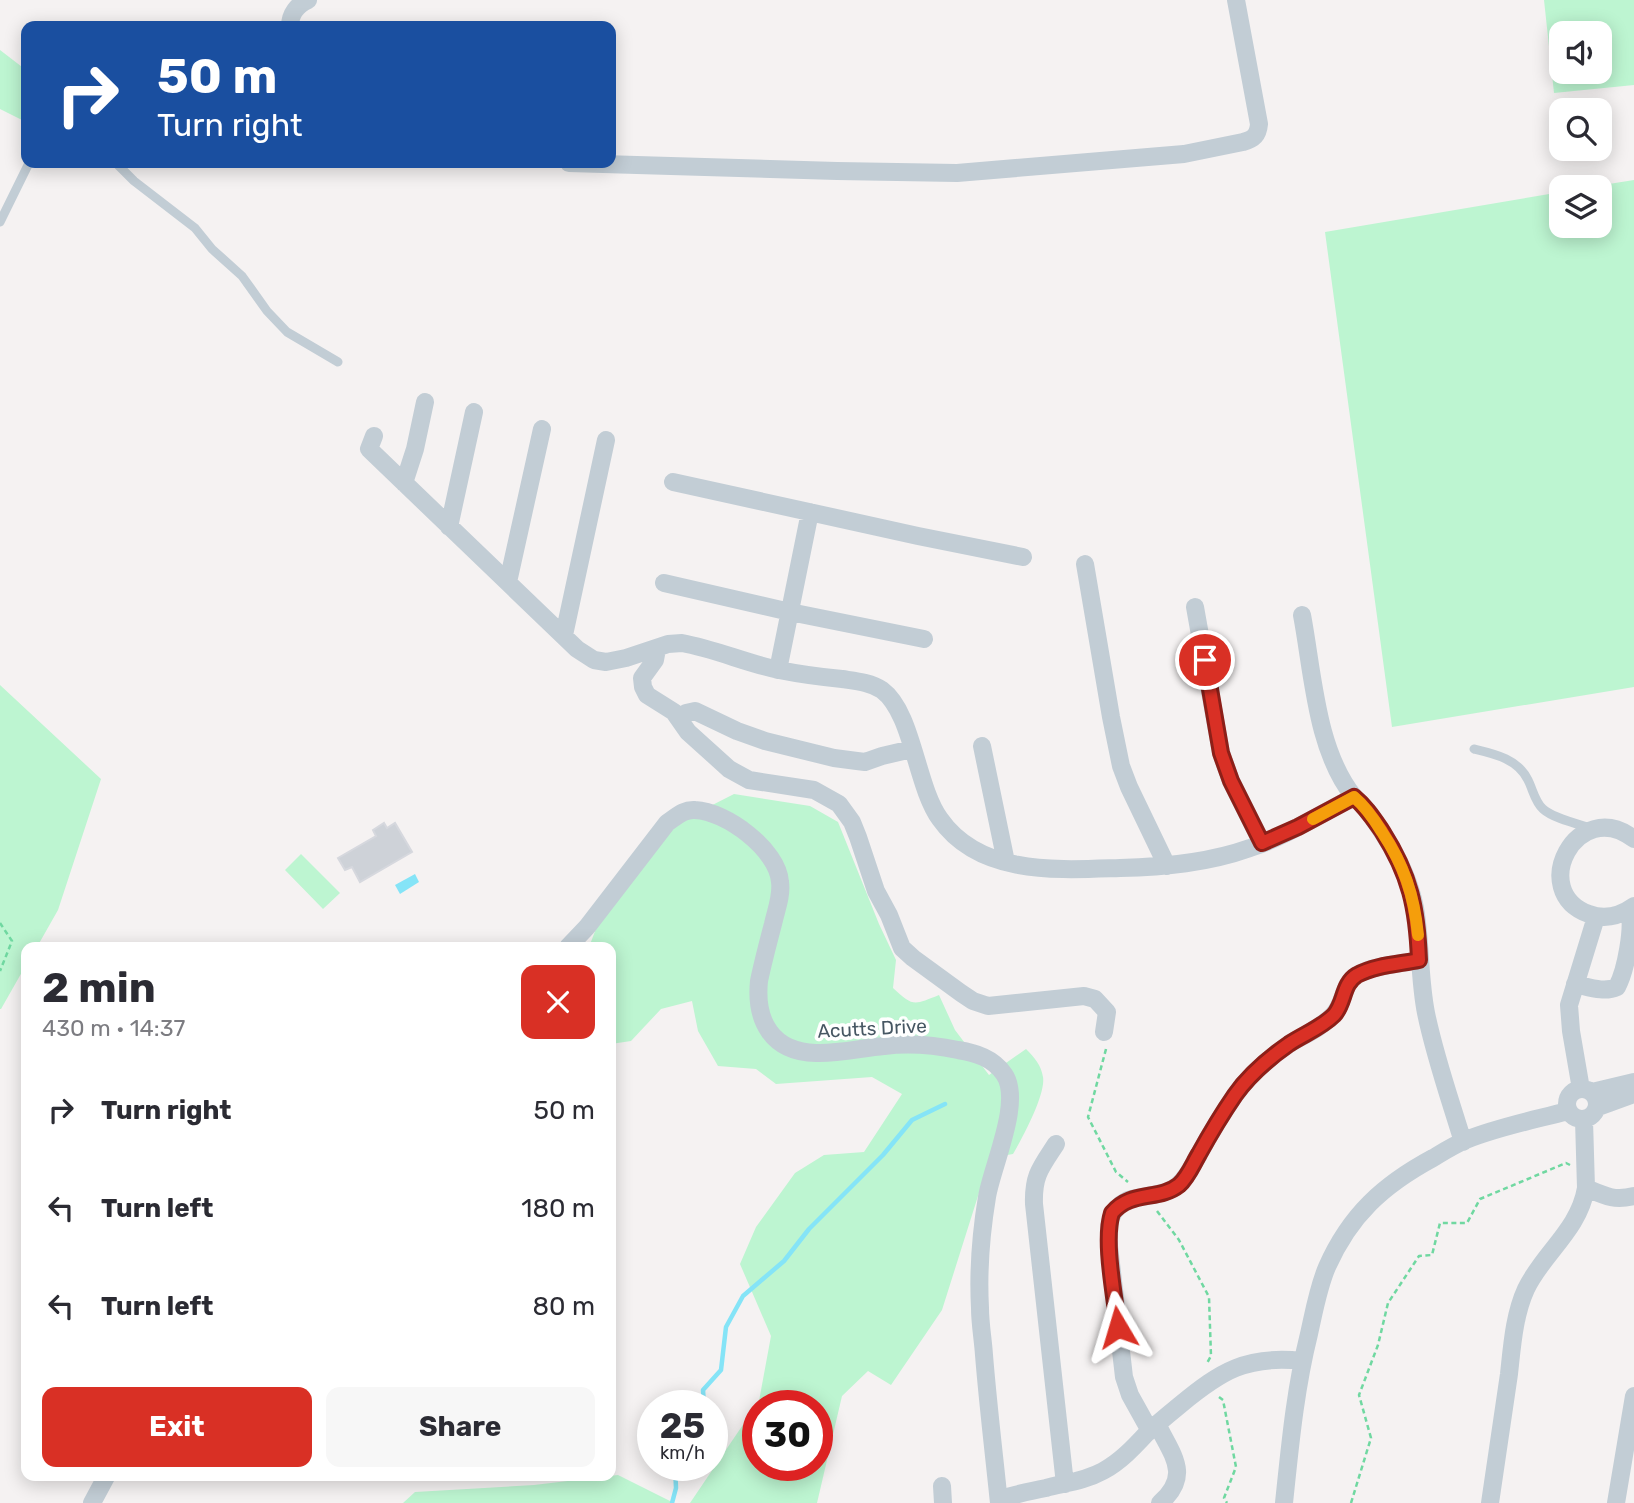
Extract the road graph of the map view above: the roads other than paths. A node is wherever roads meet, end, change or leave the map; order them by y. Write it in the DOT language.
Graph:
graph roads {
  1 [pos="307,0"];
  2 [pos="1236,0"];
  3 [pos="290,21"];
  4 [pos="616,164"];
  5 [pos="27,168"];
  6 [pos="121,168"];
  7 [pos="0,222"];
  8 [pos="338,362"];
  9 [pos="425,402"];
  10 [pos="474,412"];
  11 [pos="542,429"];
  12 [pos="373,436"];
  13 [pos="606,440"];
  14 [pos="673,482"];
  15 [pos="404,483"];
  16 [pos="810,512"];
  17 [pos="449,527"];
  18 [pos="1023,557"];
  19 [pos="1085,564"];
  20 [pos="508,582"];
  21 [pos="664,583"];
  22 [pos="1195,607"];
  23 [pos="790,612"];
  24 [pos="1302,615"];
  25 [pos="564,635"];
  26 [pos="924,639"];
  27 [pos="657,649"];
  28 [pos="778,670"];
  29 [pos="679,719"];
  30 [pos="982,746"];
  31 [pos="912,749"];
  32 [pos="1474,749"];
  33 [pos="1354,797"];
  34 [pos="1594,829"];
  35 [pos="1634,838"];
  36 [pos="1262,843"];
  37 [pos="1006,862"];
  38 [pos="1167,866"];
  39 [pos="1631,908"];
  40 [pos="1596,917"];
  41 [pos="573,942"];
  42 [pos="1419,960"];
  43 [pos="1576,984"];
  44 [pos="1104,1032"];
  45 [pos="1634,1082"];
  46 [pos="1634,1094"];
  47 [pos="1590,1096"];
  48 [pos="1576,1115"];
  49 [pos="1462,1142"];
  50 [pos="1056,1144"];
  51 [pos="1586,1181"];
  52 [pos="1634,1196"];
  53 [pos="1302,1361"];
  54 [pos="1634,1395"];
  55 [pos="1154,1427"];
  56 [pos="104,1481"];
  57 [pos="1065,1484"];
  58 [pos="999,1501"];
  59 [pos="92,1503"];
  60 [pos="1160,1503"];
  61 [pos="1284,1503"];
  62 [pos="1490,1503"];
  63 [pos="1616,1503"];
  1 -- 3 [label="street"];
  2 -- 4 [label="street"];
  5 -- 7 [label="lane"];
  6 -- 8 [label="lane"];
  9 -- 15 [label="street"];
  10 -- 17 [label="street"];
  11 -- 20 [label="street"];
  12 -- 15 [label="street"];
  13 -- 25 [label="street"];
  14 -- 16 [label="street"];
  15 -- 17 [label="street"];
  16 -- 18 [label="street"];
  16 -- 23 [label="street"];
  17 -- 20 [label="street"];
  19 -- 38 [label="street"];
  20 -- 25 [label="street"];
  21 -- 23 [label="street"];
  22 -- 36 [label="street"];
  23 -- 26 [label="street"];
  23 -- 28 [label="street"];
  24 -- 33 [label="street"];
  25 -- 27 [label="street"];
  27 -- 28 [label="street"];
  27 -- 29 [label="street"];
  28 -- 31 [label="street"];
  29 -- 31 [label="street"];
  29 -- 44 [label="street"];
  30 -- 37 [label="street"];
  31 -- 37 [label="street"];
  32 -- 34 [label="lane"];
  33 -- 36 [label="street"];
  33 -- 42 [label="street"];
  34 -- 35 [label="street"];
  34 -- 40 [label="street"];
  36 -- 38 [label="street"];
  37 -- 38 [label="street"];
  39 -- 40 [label="street"];
  39 -- 43 [label="street"];
  40 -- 43 [label="street"];
  41 -- 58 [label="street, Acutts Drive"];
  42 -- 49 [label="street"];
  42 -- 55 [label="street"];
  43 -- 47 [label="street"];
  45 -- 47 [label="street"];
  46 -- 47 [label="street"];
  47 -- 48 [label="street"];
  47 -- 48 [label="street"];
  48 -- 49 [label="street"];
  48 -- 51 [label="street"];
  49 -- 53 [label="street"];
  50 -- 57 [label="street"];
  51 -- 52 [label="street"];
  51 -- 62 [label="street"];
  53 -- 55 [label="street"];
  53 -- 61 [label="street"];
  54 -- 63 [label="street"];
  55 -- 57 [label="street"];
  55 -- 60 [label="street"];
  56 -- 59 [label="street"];
  57 -- 58 [label="street"];
}
